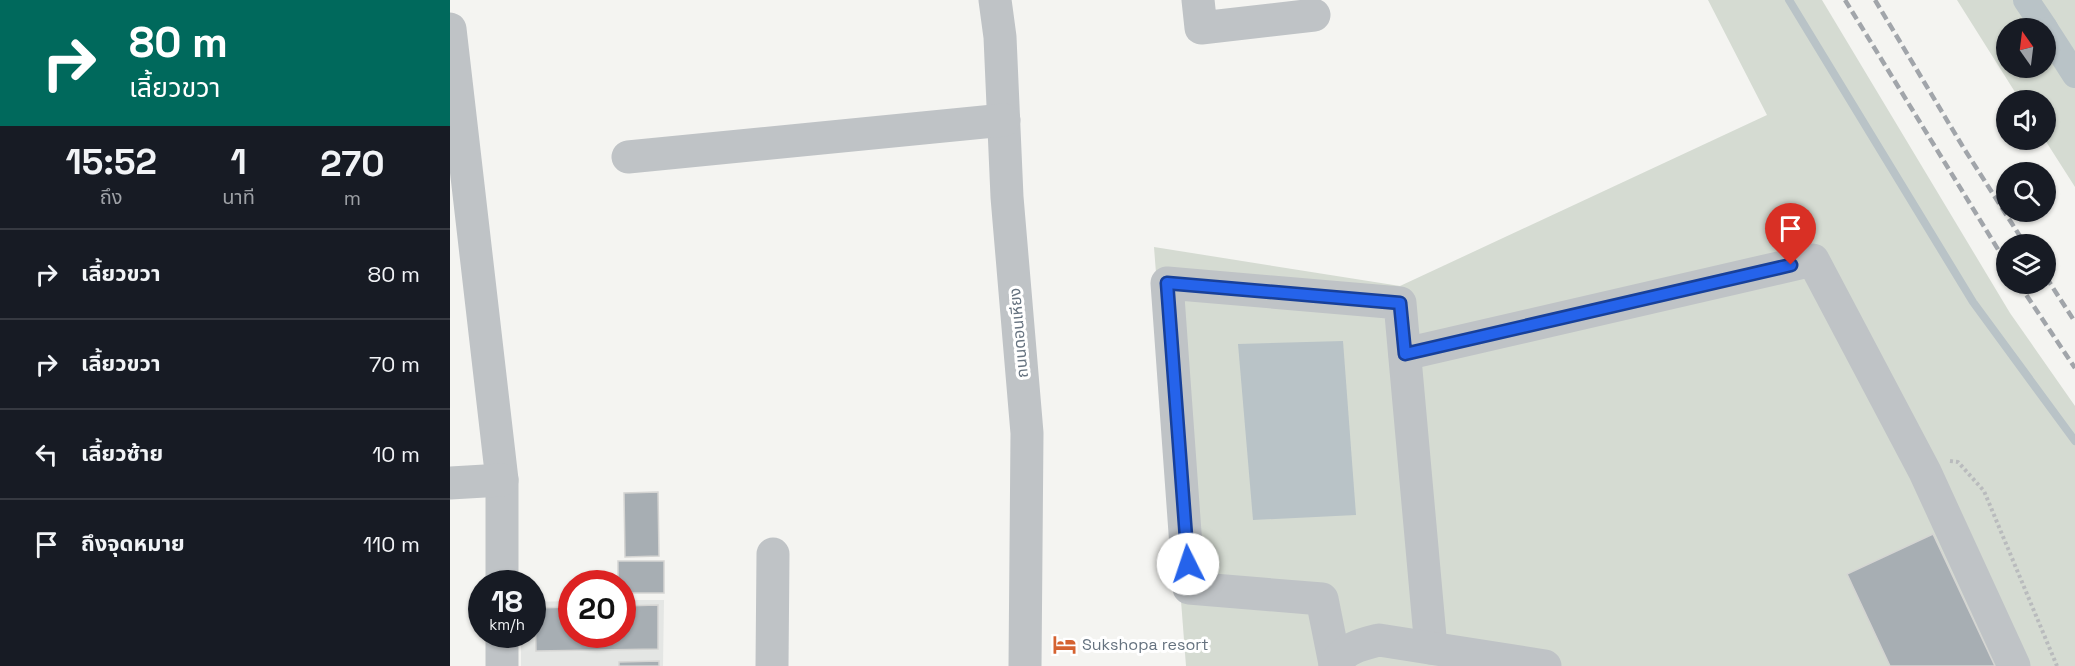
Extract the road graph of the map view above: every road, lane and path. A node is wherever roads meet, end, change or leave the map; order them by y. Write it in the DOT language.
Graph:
graph roads {
  1 [pos="995,0"];
  2 [pos="1198,0"];
  3 [pos="1314,15"];
  4 [pos="450,29"];
  5 [pos="1004,120"];
  6 [pos="628,157"];
  7 [pos="1405,354"];
  8 [pos="1916,454"];
  9 [pos="502,480"];
  10 [pos="450,483"];
  11 [pos="773,554"];
  12 [pos="502,570"];
  13 [pos="502,648"];
  14 [pos="1431,648"];
  15 [pos="1335,665"];
  16 [pos="502,666"];
  17 [pos="772,666"];
  18 [pos="1026,666"];
  19 [pos="1545,666"];
  20 [pos="2014,666"];
  21 [pos="2057,666"];
  1 -- 5 [label="street, ถนนดอนเหียง"];
  2 -- 3 [label="street"];
  4 -- 9 [label="street"];
  5 -- 6 [label="street"];
  5 -- 18 [label="street, ถนนดอนเหียง"];
  7 -- 8 [label="street"];
  7 -- 14 [label="street"];
  7 -- 15 [label="street"];
  8 -- 20 [label="street"];
  8 -- 21 [label="path"];
  9 -- 10 [label="street"];
  9 -- 12 [label="street"];
  11 -- 17 [label="street"];
  13 -- 16 [label="street"];
  14 -- 15 [label="street"];
  14 -- 19 [label="street"];
}
